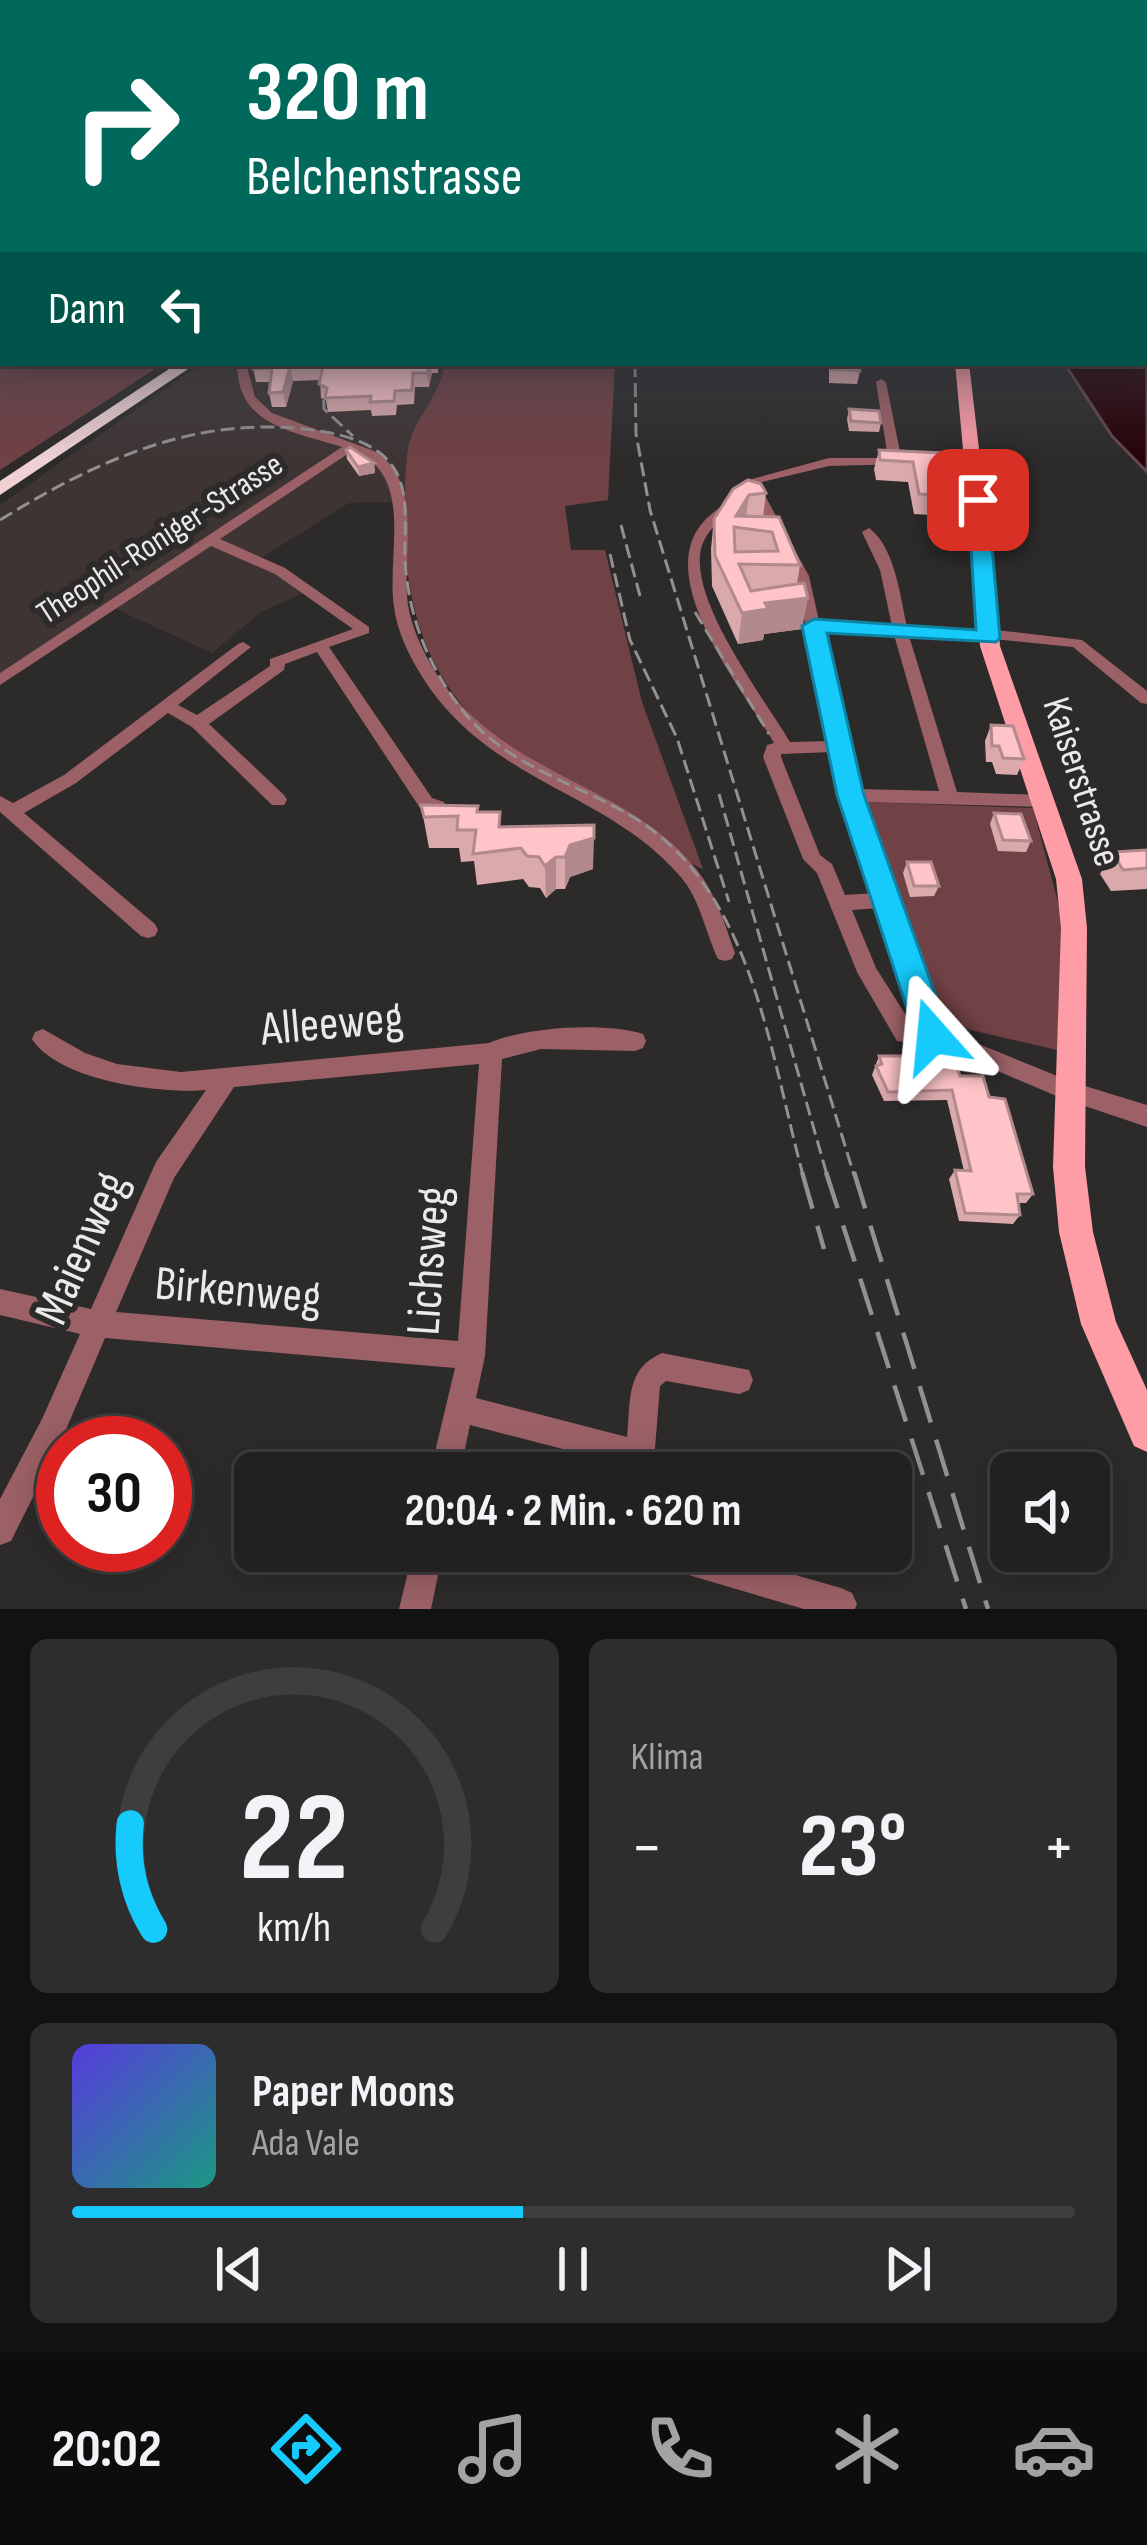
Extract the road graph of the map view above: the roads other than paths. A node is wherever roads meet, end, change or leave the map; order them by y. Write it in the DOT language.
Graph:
graph roads {
  1 [pos="172,366"];
  2 [pos="184,366"];
  3 [pos="242,366"];
  4 [pos="962,366"];
  5 [pos="881,382"];
  6 [pos="351,446"];
  7 [pos="895,460"];
  8 [pos="920,463"];
  9 [pos="0,479"];
  10 [pos="0,489"];
  11 [pos="756,493"];
  12 [pos="868,532"];
  13 [pos="212,541"];
  14 [pos="814,626"];
  15 [pos="900,630"];
  16 [pos="988,636"];
  17 [pos="320,645"];
  18 [pos="243,647"];
  19 [pos="0,680"];
  20 [pos="1147,699"];
  21 [pos="165,704"];
  22 [pos="198,723"];
  23 [pos="838,746"];
  24 [pos="785,748"];
  25 [pos="851,795"];
  26 [pos="950,796"];
  27 [pos="278,800"];
  28 [pos="1043,801"];
  29 [pos="432,805"];
  30 [pos="6,813"];
  31 [pos="887,900"];
  32 [pos="837,903"];
  33 [pos="148,930"];
  34 [pos="725,953"];
  35 [pos="933,1036"];
  36 [pos="43,1039"];
  37 [pos="635,1041"];
  38 [pos="491,1053"];
  39 [pos="229,1076"];
  40 [pos="1069,1091"];
  41 [pos="1147,1116"];
  42 [pos="0,1302"];
  43 [pos="96,1324"];
  44 [pos="471,1356"];
  45 [pos="739,1380"];
  46 [pos="460,1408"];
  47 [pos="1147,1433"];
  48 [pos="451,1452"];
  49 [pos="602,1452"];
  50 [pos="639,1452"];
  51 [pos="0,1530"];
  52 [pos="423,1572"];
  53 [pos="731,1572"];
  54 [pos="841,1604"];
  55 [pos="415,1609"];
  1 -- 9 [label="highway"];
  2 -- 10 [label="highway"];
  3 -- 6 [label="street"];
  4 -- 16 [label="main road, Kaiserstrasse"];
  5 -- 7 [label="street"];
  6 -- 13 [label="street, Theophil-Roniger-Strasse"];
  6 -- 34 [label="street"];
  7 -- 8 [label="street"];
  7 -- 11 [label="street"];
  11 -- 14 [label="street"];
  11 -- 24 [label="street"];
  12 -- 15 [label="street"];
  13 -- 17 [label="street"];
  13 -- 19 [label="street, Theophil-Roniger-Strasse"];
  14 -- 15 [label="street"];
  14 -- 23 [label="street"];
  15 -- 16 [label="street"];
  15 -- 26 [label="street"];
  16 -- 20 [label="street"];
  16 -- 28 [label="main road, Kaiserstrasse"];
  17 -- 22 [label="street"];
  17 -- 29 [label="street"];
  18 -- 21 [label="street"];
  21 -- 22 [label="street"];
  21 -- 30 [label="street"];
  22 -- 27 [label="street"];
  23 -- 24 [label="street"];
  23 -- 25 [label="street"];
  24 -- 32 [label="street"];
  25 -- 26 [label="street"];
  25 -- 31 [label="street"];
  26 -- 28 [label="street"];
  28 -- 40 [label="main road, Kaiserstrasse"];
  30 -- 33 [label="street"];
  31 -- 32 [label="street"];
  31 -- 35 [label="street"];
  32 -- 35 [label="street"];
  35 -- 40 [label="street"];
  36 -- 39 [label="street, Alleeweg"];
  37 -- 38 [label="street, Alleeweg"];
  38 -- 39 [label="street, Alleeweg"];
  38 -- 44 [label="street, Lichsweg"];
  39 -- 43 [label="street, Maienweg"];
  40 -- 41 [label="street"];
  40 -- 47 [label="main road, Kaiserstrasse"];
  42 -- 43 [label="street, Birkenweg"];
  43 -- 44 [label="street, Birkenweg"];
  43 -- 51 [label="street, Maienweg"];
  44 -- 46 [label="street, Lichsweg"];
  45 -- 50 [label="street"];
  46 -- 48 [label="street, Lichsweg"];
  46 -- 49 [label="street"];
  52 -- 55 [label="street"];
  53 -- 54 [label="street"];
}
